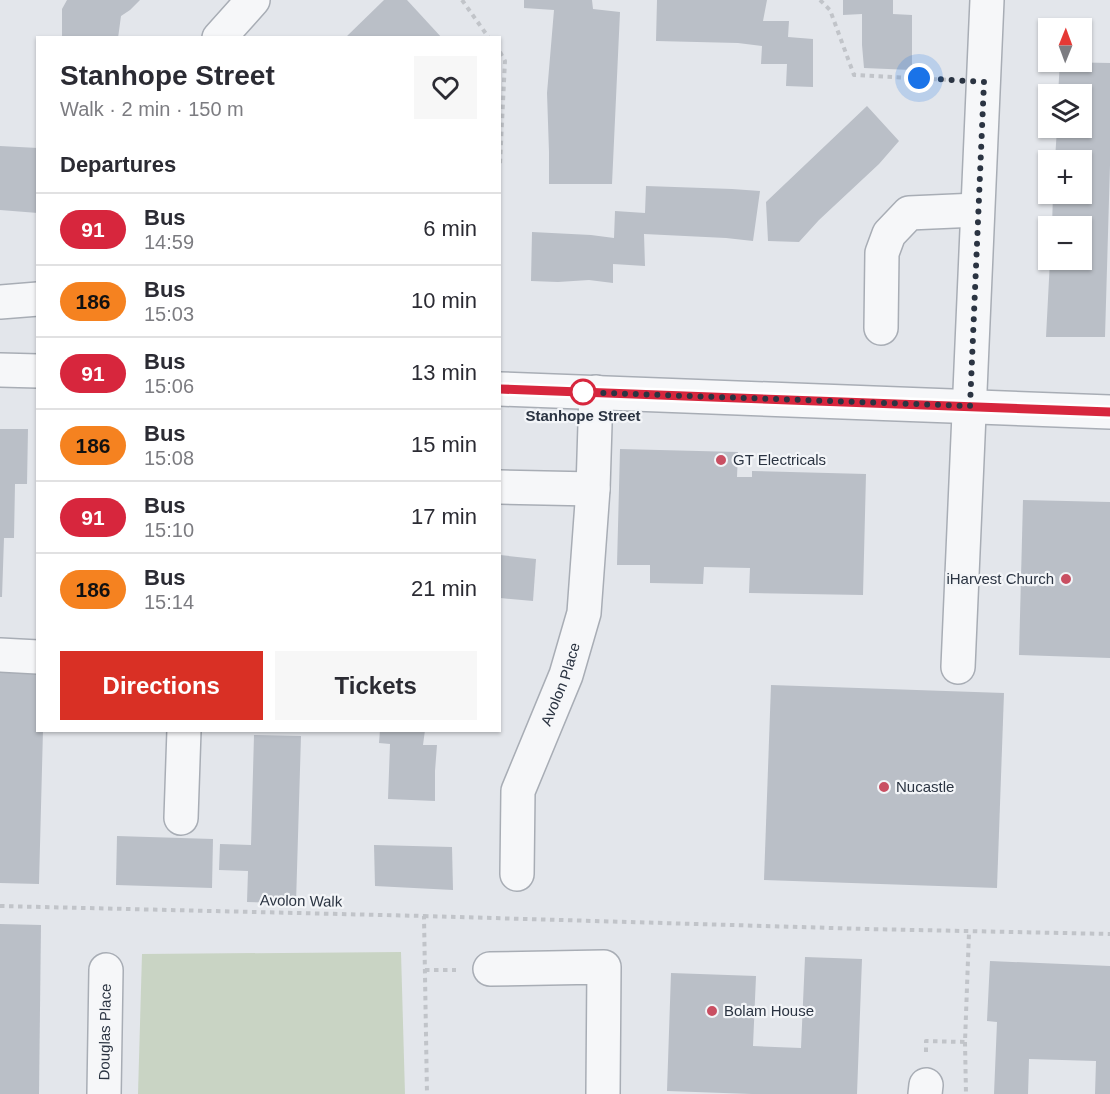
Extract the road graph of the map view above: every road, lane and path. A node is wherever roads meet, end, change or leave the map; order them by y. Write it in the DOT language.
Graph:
graph roads {
  1 [pos="253,0"];
  2 [pos="462,0"];
  3 [pos="820,0"];
  4 [pos="987,0"];
  5 [pos="221,36"];
  6 [pos="488,36"];
  7 [pos="501,54"];
  8 [pos="984,82"];
  9 [pos="501,143"];
  10 [pos="977,210"];
  11 [pos="36,299"];
  12 [pos="0,302"];
  13 [pos="881,328"];
  14 [pos="0,370"];
  15 [pos="36,371"];
  16 [pos="501,389"];
  17 [pos="596,392"];
  18 [pos="970,406"];
  19 [pos="1110,412"];
  20 [pos="501,487"];
  21 [pos="593,489"];
  22 [pos="0,655"];
  23 [pos="36,657"];
  24 [pos="958,667"];
  25 [pos="184,732"];
  26 [pos="181,818"];
  27 [pos="517,874"];
  28 [pos="0,906"];
  29 [pos="424,916"];
  30 [pos="969,932"];
  31 [pos="1110,934"];
  32 [pos="490,969"];
  33 [pos="106,970"];
  34 [pos="965,1042"];
  35 [pos="926,1089"];
  36 [pos="105,1094"];
  37 [pos="427,1094"];
  38 [pos="603,1094"];
  39 [pos="966,1094"];
  1 -- 5 [label="street"];
  2 -- 6 [label="path"];
  3 -- 8 [label="path"];
  4 -- 8 [label="street"];
  7 -- 9 [label="path"];
  8 -- 10 [label="street"];
  10 -- 13 [label="street"];
  10 -- 18 [label="street"];
  11 -- 12 [label="street"];
  14 -- 15 [label="street"];
  16 -- 17 [label="street"];
  17 -- 18 [label="street"];
  17 -- 21 [label="street, Avolon Place"];
  18 -- 19 [label="street"];
  18 -- 24 [label="street"];
  20 -- 21 [label="street"];
  21 -- 27 [label="street, Avolon Place"];
  22 -- 23 [label="street"];
  25 -- 26 [label="street"];
  28 -- 29 [label="path, Avolon Walk"];
  29 -- 30 [label="path, Avolon Walk"];
  29 -- 37 [label="path"];
  30 -- 31 [label="path, Avolon Walk"];
  30 -- 34 [label="path"];
  32 -- 38 [label="street"];
  33 -- 36 [label="street, Douglas Place"];
  34 -- 35 [label="path"];
  34 -- 39 [label="path"];
}
